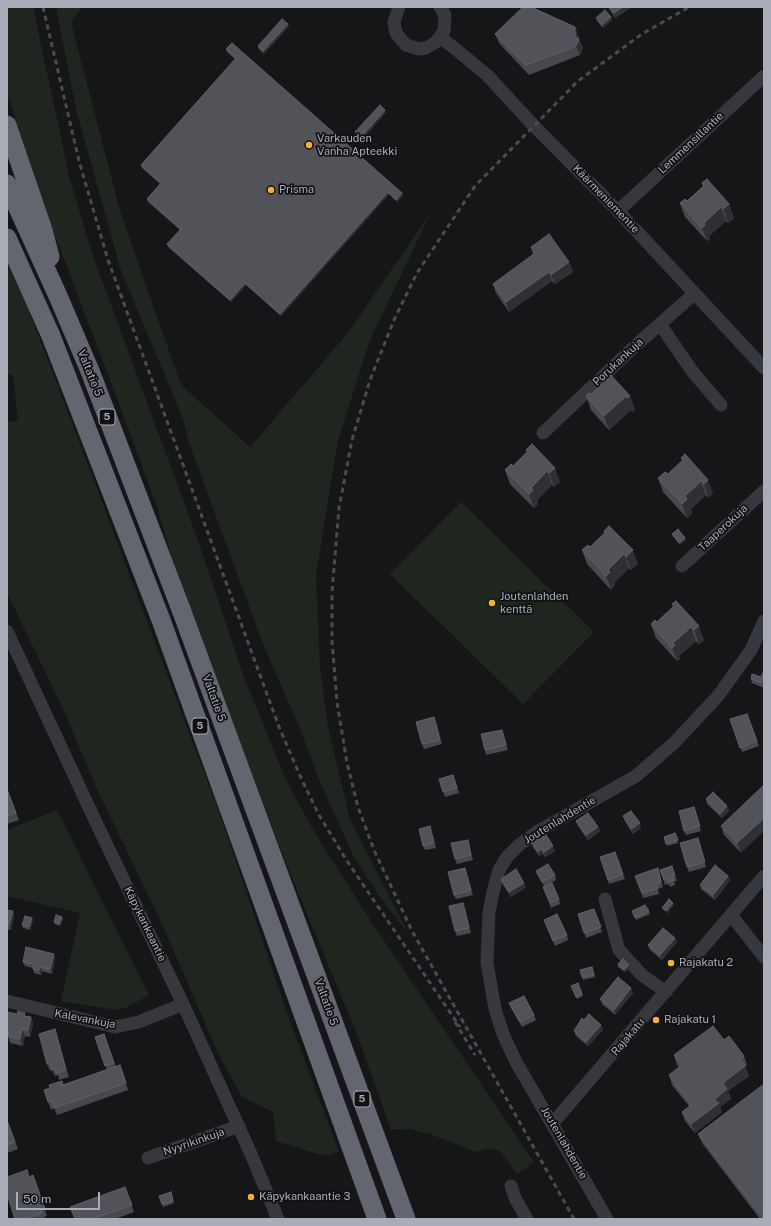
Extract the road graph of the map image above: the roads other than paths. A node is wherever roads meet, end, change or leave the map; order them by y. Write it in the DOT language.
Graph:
graph roads {
  1 [pos="399,7"];
  2 [pos="440,7"];
  3 [pos="441,38"];
  4 [pos="764,76"];
  5 [pos="7,125"];
  6 [pos="7,184"];
  7 [pos="618,210"];
  8 [pos="7,238"];
  9 [pos="694,294"];
  10 [pos="58,296"];
  11 [pos="660,324"];
  12 [pos="764,368"];
  13 [pos="721,405"];
  14 [pos="544,433"];
  15 [pos="764,491"];
  16 [pos="682,566"];
  17 [pos="764,621"];
  18 [pos="7,631"];
  19 [pos="764,876"];
  20 [pos="605,899"];
  21 [pos="731,915"];
  22 [pos="764,957"];
  23 [pos="666,992"];
  24 [pos="7,1001"];
  25 [pos="183,1004"];
  26 [pos="553,1123"];
  27 [pos="239,1126"];
  28 [pos="148,1158"];
  29 [pos="511,1186"];
  30 [pos="278,1219"];
  31 [pos="378,1219"];
  32 [pos="406,1219"];
  33 [pos="527,1219"];
  34 [pos="607,1219"];
  1 -- 3 [label="street"];
  2 -- 3 [label="street"];
  3 -- 7 [label="street, Käärmeniementie"];
  4 -- 7 [label="street, Lemmensillantie"];
  5 -- 10 [label="highway"];
  6 -- 10 [label="highway, Valtatie 5 / 5"];
  7 -- 9 [label="street, Käärmeniementie"];
  8 -- 31 [label="highway, Valtatie 5 / 5"];
  9 -- 11 [label="street, Porukankuja"];
  9 -- 12 [label="street, Käärmeniementie"];
  10 -- 32 [label="highway, Valtatie 5 / 5"];
  11 -- 13 [label="street"];
  11 -- 14 [label="street, Porukankuja"];
  15 -- 16 [label="street, Taaperokuja"];
  17 -- 26 [label="street, Joutenlahdentie"];
  18 -- 25 [label="street, Käpykankaantie"];
  19 -- 21 [label="street, Rajakatu"];
  20 -- 23 [label="street"];
  21 -- 22 [label="street"];
  21 -- 23 [label="street, Rajakatu"];
  23 -- 26 [label="street, Rajakatu"];
  24 -- 25 [label="street, Kalevankuja"];
  25 -- 27 [label="street, Käpykankaantie"];
  26 -- 34 [label="street, Joutenlahdentie"];
  27 -- 28 [label="street, Nyyrikinkuja"];
  27 -- 30 [label="street, Käpykankaantie"];
  29 -- 33 [label="street"];
}
